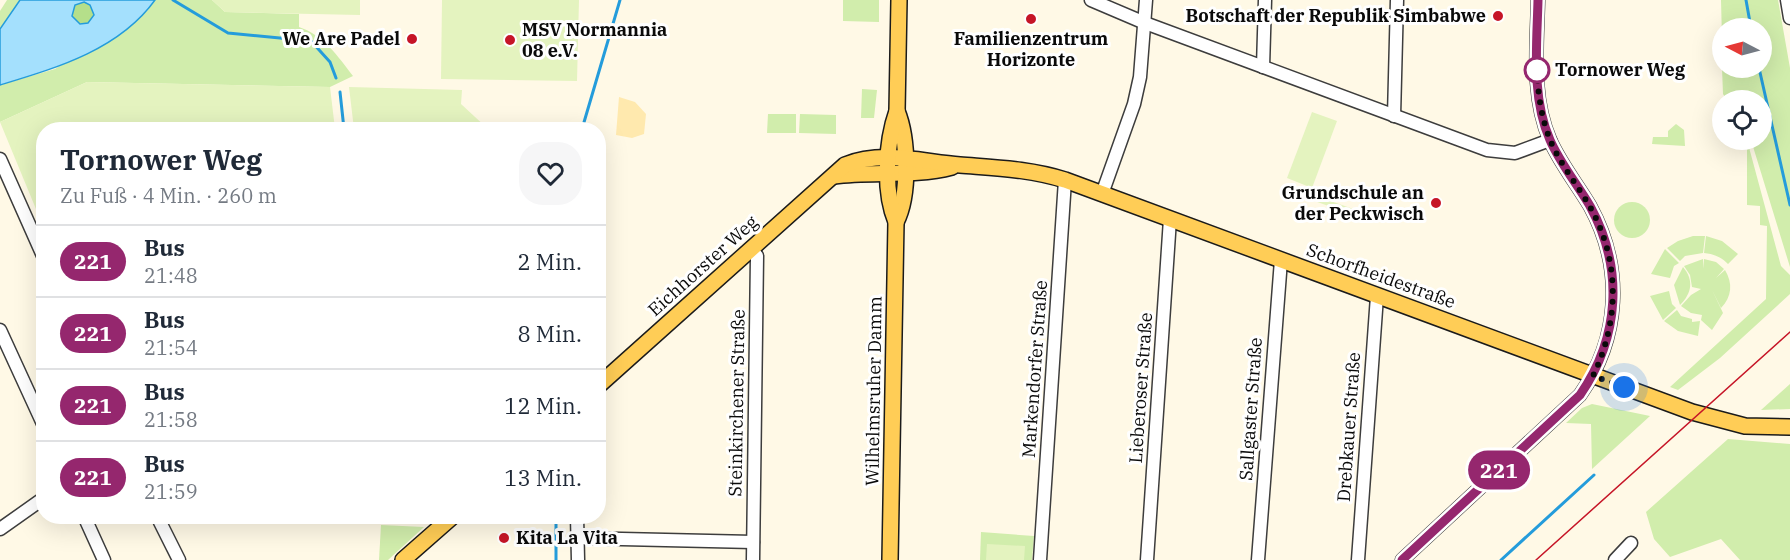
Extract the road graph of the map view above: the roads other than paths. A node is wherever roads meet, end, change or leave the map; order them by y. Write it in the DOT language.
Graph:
graph roads {
  1 [pos="899,0"];
  2 [pos="1091,0"];
  3 [pos="1146,0"];
  4 [pos="1265,0"];
  5 [pos="1397,0"];
  6 [pos="1538,0"];
  7 [pos="1787,0"];
  8 [pos="1790,18"];
  9 [pos="1145,23"];
  10 [pos="1263,67"];
  11 [pos="1394,116"];
  12 [pos="1550,140"];
  13 [pos="0,159"];
  14 [pos="897,165"];
  15 [pos="1065,180"];
  16 [pos="13,190"];
  17 [pos="1102,194"];
  18 [pos="0,195"];
  19 [pos="1170,219"];
  20 [pos="36,240"];
  21 [pos="751,249"];
  22 [pos="1281,260"];
  23 [pos="1377,296"];
  24 [pos="0,330"];
  25 [pos="1593,376"];
  26 [pos="606,379"];
  27 [pos="36,409"];
  28 [pos="1790,427"];
  29 [pos="36,504"];
  30 [pos="88,524"];
  31 [pos="161,524"];
  32 [pos="444,524"];
  33 [pos="578,524"];
  34 [pos="0,529"];
  35 [pos="578,538"];
  36 [pos="753,542"];
  37 [pos="1631,543"];
  38 [pos="104,560"];
  39 [pos="179,560"];
  40 [pos="403,560"];
  41 [pos="578,560"];
  42 [pos="753,560"];
  43 [pos="890,560"];
  44 [pos="1040,560"];
  45 [pos="1147,560"];
  46 [pos="1258,560"];
  47 [pos="1358,560"];
  48 [pos="1402,560"];
  49 [pos="1615,560"];
  1 -- 14 [label="main road, Wilhelmsruher Damm"];
  2 -- 9 [label="street"];
  3 -- 9 [label="street"];
  4 -- 10 [label="street"];
  5 -- 11 [label="street"];
  6 -- 12 [label="street"];
  7 -- 8 [label="street"];
  9 -- 10 [label="street"];
  9 -- 17 [label="street"];
  10 -- 11 [label="street"];
  11 -- 12 [label="street"];
  12 -- 25 [label="street"];
  13 -- 16 [label="street"];
  14 -- 15 [label="main road, Schorfheidestraße"];
  14 -- 21 [label="main road, Eichhorster Weg"];
  14 -- 43 [label="main road, Wilhelmsruher Damm"];
  15 -- 17 [label="main road, Schorfheidestraße"];
  15 -- 44 [label="street, Markendorfer Straße"];
  16 -- 18 [label="street"];
  16 -- 20 [label="street"];
  17 -- 19 [label="main road, Schorfheidestraße"];
  19 -- 22 [label="main road, Schorfheidestraße"];
  19 -- 45 [label="street, Lieberoser Straße"];
  21 -- 26 [label="main road, Eichhorster Weg"];
  21 -- 36 [label="street, Steinkirchener Straße"];
  22 -- 23 [label="main road, Schorfheidestraße"];
  22 -- 46 [label="street, Sallgaster Straße"];
  23 -- 25 [label="main road, Schorfheidestraße"];
  23 -- 47 [label="street, Drebkauer Straße"];
  24 -- 27 [label="street"];
  25 -- 28 [label="main road, Schorfheidestraße"];
  25 -- 48 [label="street"];
  29 -- 34 [label="street"];
  30 -- 38 [label="street"];
  31 -- 39 [label="street"];
  32 -- 40 [label="main road"];
  33 -- 35 [label="street"];
  35 -- 36 [label="street"];
  35 -- 41 [label="street"];
  36 -- 42 [label="street, Steinkirchener Straße"];
  37 -- 49 [label="street"];
}
